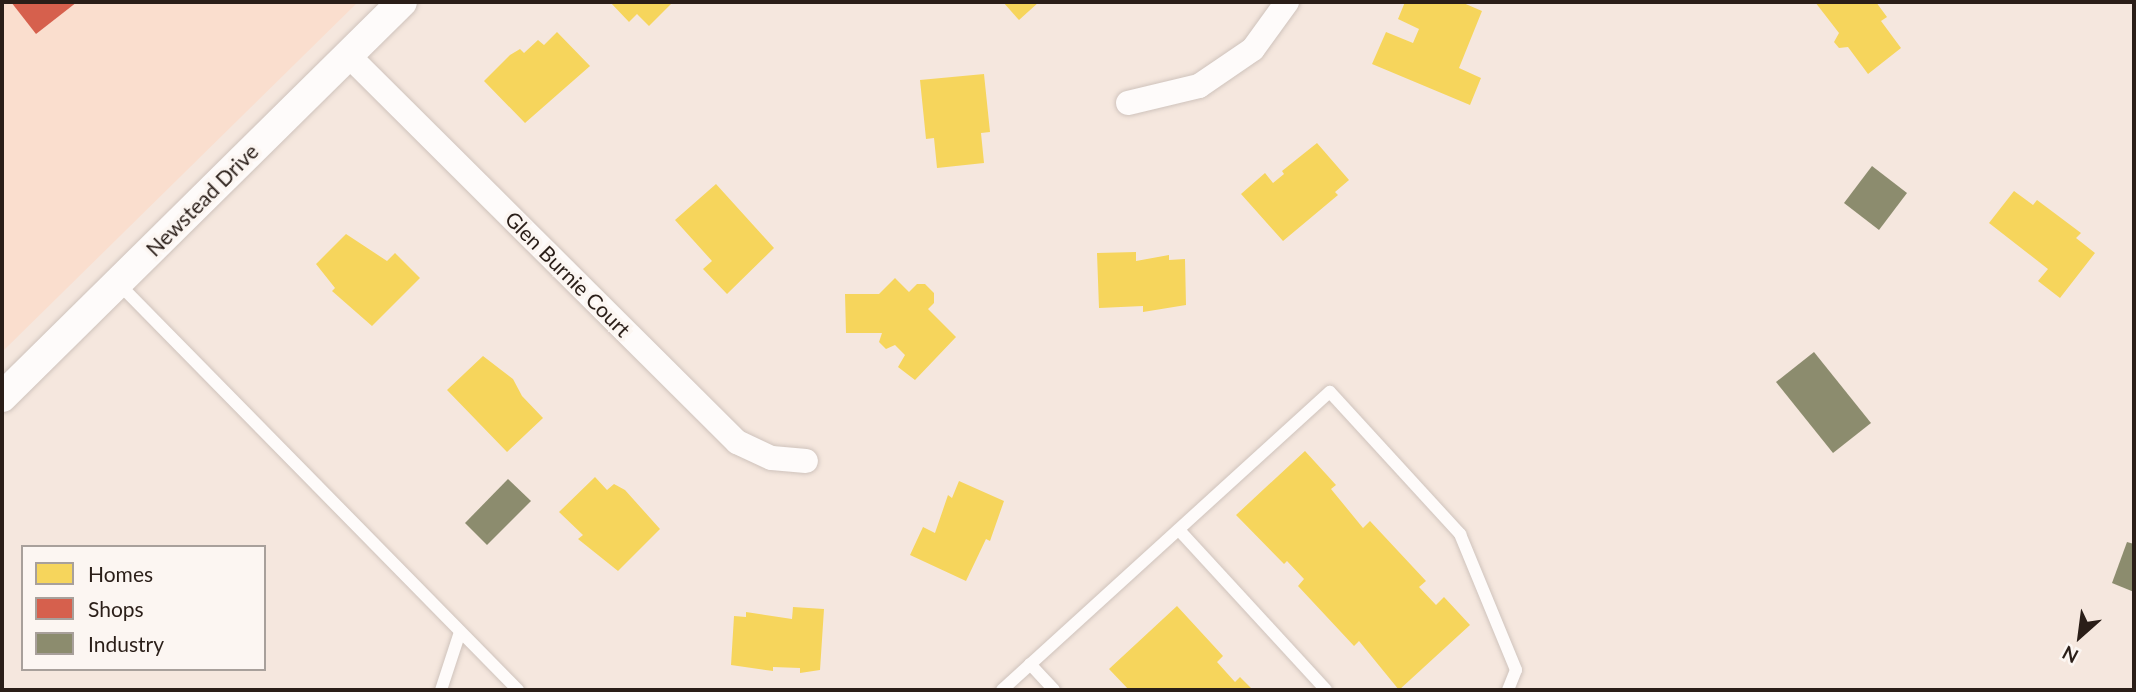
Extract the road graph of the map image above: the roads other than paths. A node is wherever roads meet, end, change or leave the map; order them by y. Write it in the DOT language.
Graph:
graph roads {
  1 [pos="402,2"];
  2 [pos="1287,2"];
  3 [pos="348,55"];
  4 [pos="1128,103"];
  5 [pos="118,282"];
  6 [pos="2,397"];
  7 [pos="806,461"];
  8 [pos="1179,530"];
  9 [pos="460,632"];
  10 [pos="1030,664"];
  11 [pos="441,690"];
  12 [pos="518,690"];
  13 [pos="1002,690"];
  14 [pos="1054,690"];
  15 [pos="1326,690"];
  16 [pos="1508,690"];
  1 -- 3 [label="street, Newstead Drive"];
  2 -- 4 [label="street"];
  3 -- 5 [label="street, Newstead Drive"];
  3 -- 7 [label="street, Glen Burnie Court"];
  5 -- 6 [label="street, Newstead Drive"];
  5 -- 9 [label="lane"];
  8 -- 10 [label="lane"];
  8 -- 15 [label="lane"];
  8 -- 16 [label="lane"];
  9 -- 11 [label="lane"];
  9 -- 12 [label="lane"];
  10 -- 13 [label="lane"];
  10 -- 14 [label="lane"];
}
